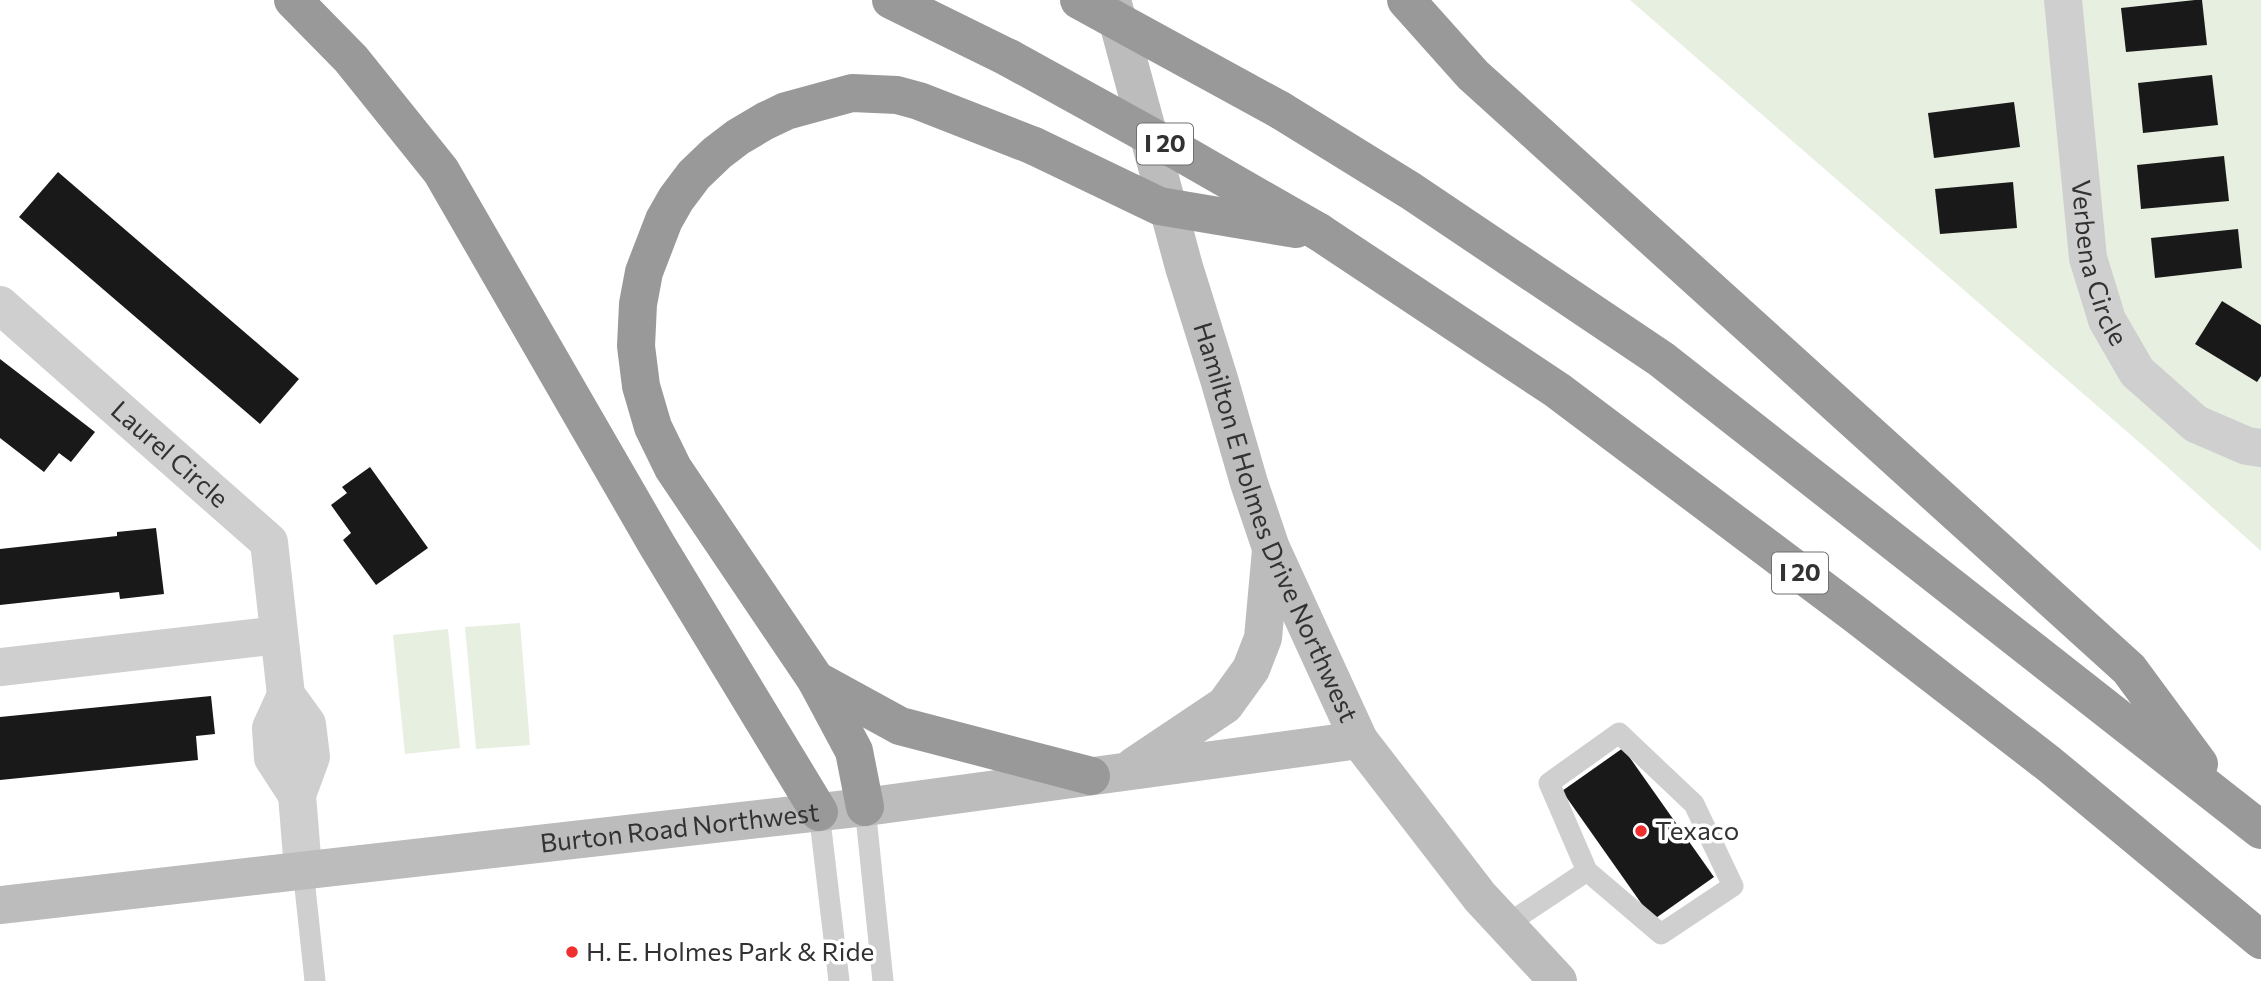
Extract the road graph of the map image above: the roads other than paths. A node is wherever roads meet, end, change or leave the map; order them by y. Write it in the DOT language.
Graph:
graph roads {
  1 [pos="293,0"];
  2 [pos="891,0"];
  3 [pos="1079,0"];
  4 [pos="1112,0"];
  5 [pos="1406,0"];
  6 [pos="2063,0"];
  7 [pos="1319,232"];
  8 [pos="0,305"];
  9 [pos="2261,448"];
  10 [pos="1271,548"];
  11 [pos="279,635"];
  12 [pos="0,667"];
  13 [pos="816,680"];
  14 [pos="1359,740"];
  15 [pos="1108,774"];
  16 [pos="2227,802"];
  17 [pos="865,807"];
  18 [pos="819,812"];
  19 [pos="2261,830"];
  20 [pos="303,869"];
  21 [pos="1587,871"];
  22 [pos="0,905"];
  23 [pos="1506,925"];
  24 [pos="2261,940"];
  25 [pos="315,981"];
  26 [pos="839,981"];
  27 [pos="883,981"];
  28 [pos="1558,981"];
  1 -- 18 [label="highway"];
  2 -- 7 [label="highway, I 20, bridge"];
  3 -- 16 [label="highway, bridge"];
  4 -- 10 [label="main road, Hamilton E Holmes Drive Northwest"];
  5 -- 16 [label="highway"];
  6 -- 9 [label="street, Verbena Circle"];
  7 -- 13 [label="highway, bridge"];
  7 -- 24 [label="highway, I 20"];
  8 -- 11 [label="street, Laurel Circle"];
  10 -- 14 [label="main road, Hamilton E Holmes Drive Northwest"];
  10 -- 15 [label="main road"];
  11 -- 12 [label="street"];
  11 -- 20 [label="street, Laurel Circle"];
  13 -- 15 [label="highway"];
  13 -- 17 [label="highway"];
  14 -- 15 [label="main road, Burton Road Northwest"];
  14 -- 23 [label="main road, Hamilton E Holmes Drive Northwest"];
  15 -- 17 [label="main road, Burton Road Northwest"];
  16 -- 19 [label="highway"];
  17 -- 18 [label="main road, Burton Road Northwest"];
  17 -- 27 [label="lane"];
  18 -- 20 [label="main road, Burton Road Northwest"];
  18 -- 26 [label="lane"];
  20 -- 22 [label="main road, Burton Road Northwest"];
  20 -- 25 [label="lane"];
  21 -- 21 [label="lane"];
  21 -- 23 [label="lane"];
  23 -- 28 [label="main road, Hamilton E Holmes Drive Northwest"];
}
